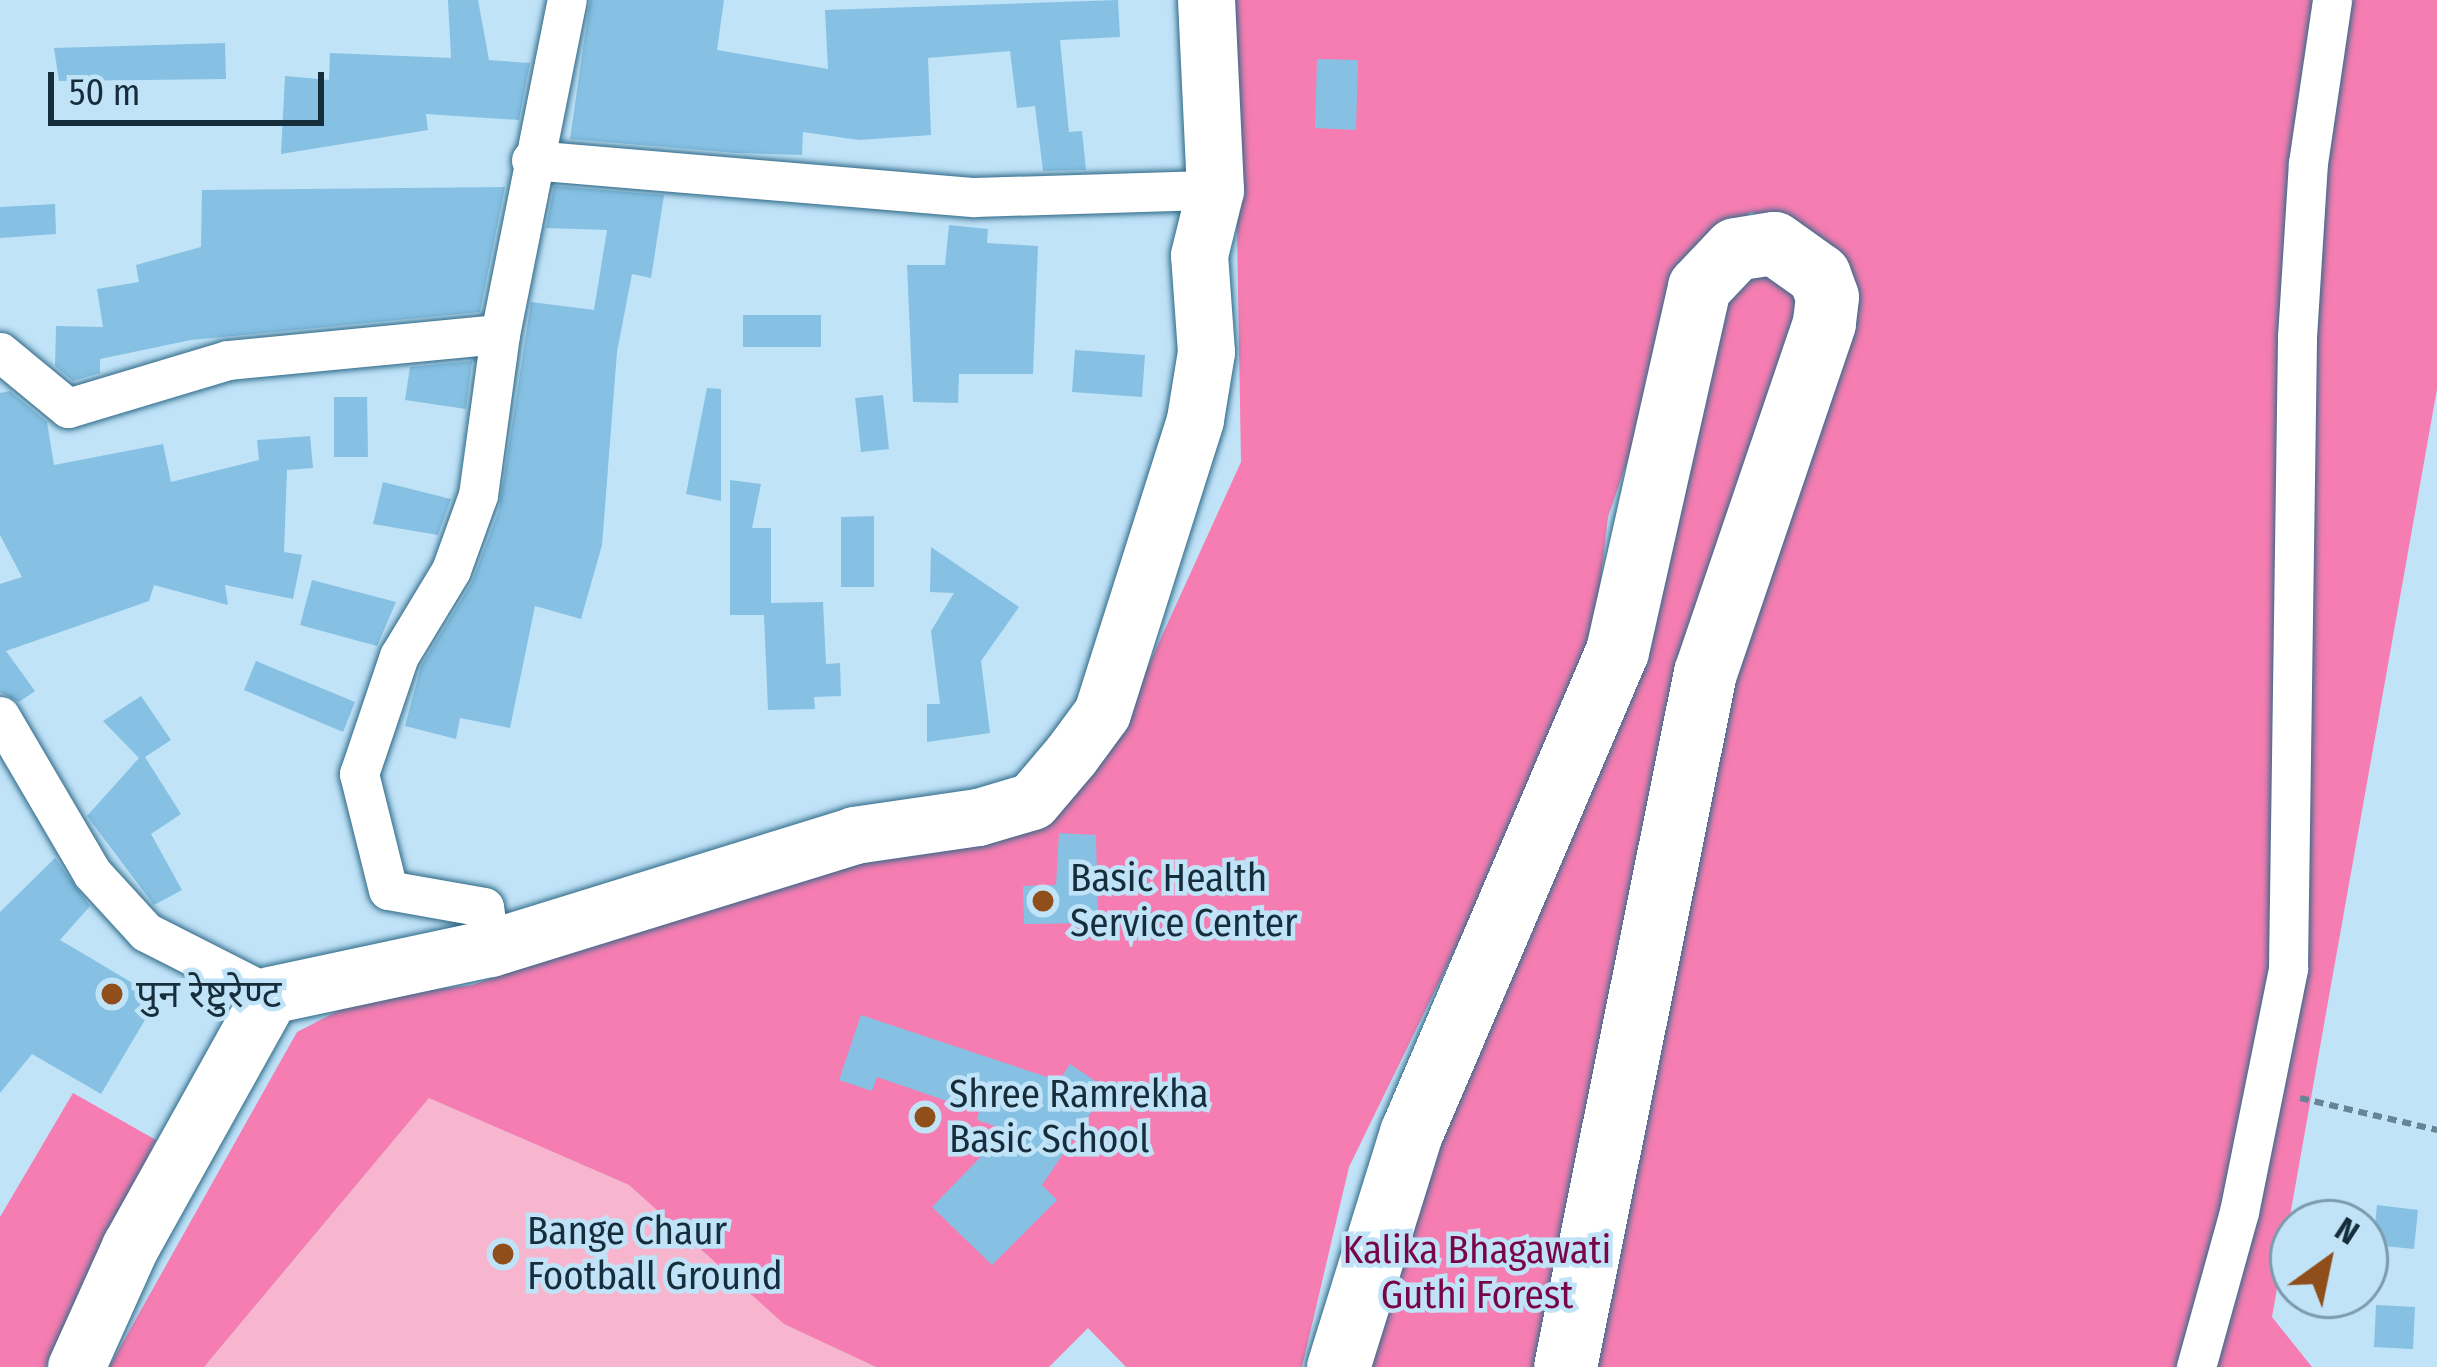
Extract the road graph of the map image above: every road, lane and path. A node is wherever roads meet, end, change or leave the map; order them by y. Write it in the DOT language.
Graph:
graph roads {
  1 [pos="567,0"];
  2 [pos="1206,0"];
  3 [pos="2332,0"];
  4 [pos="531,160"];
  5 [pos="1215,190"];
  6 [pos="500,334"];
  7 [pos="0,352"];
  8 [pos="0,716"];
  9 [pos="490,948"];
  10 [pos="270,995"];
  11 [pos="2263,1084"];
  12 [pos="2437,1130"];
  13 [pos="76,1367"];
  14 [pos="1338,1367"];
  15 [pos="1565,1367"];
  16 [pos="2196,1367"];
  1 -- 4 [label="street"];
  2 -- 5 [label="main road"];
  3 -- 11 [label="street"];
  4 -- 5 [label="street"];
  4 -- 6 [label="street"];
  5 -- 9 [label="main road"];
  6 -- 7 [label="street"];
  6 -- 9 [label="street"];
  8 -- 10 [label="street"];
  9 -- 10 [label="main road"];
  10 -- 13 [label="main road"];
  11 -- 12 [label="path"];
  11 -- 16 [label="street"];
  14 -- 15 [label="main road"];
}
